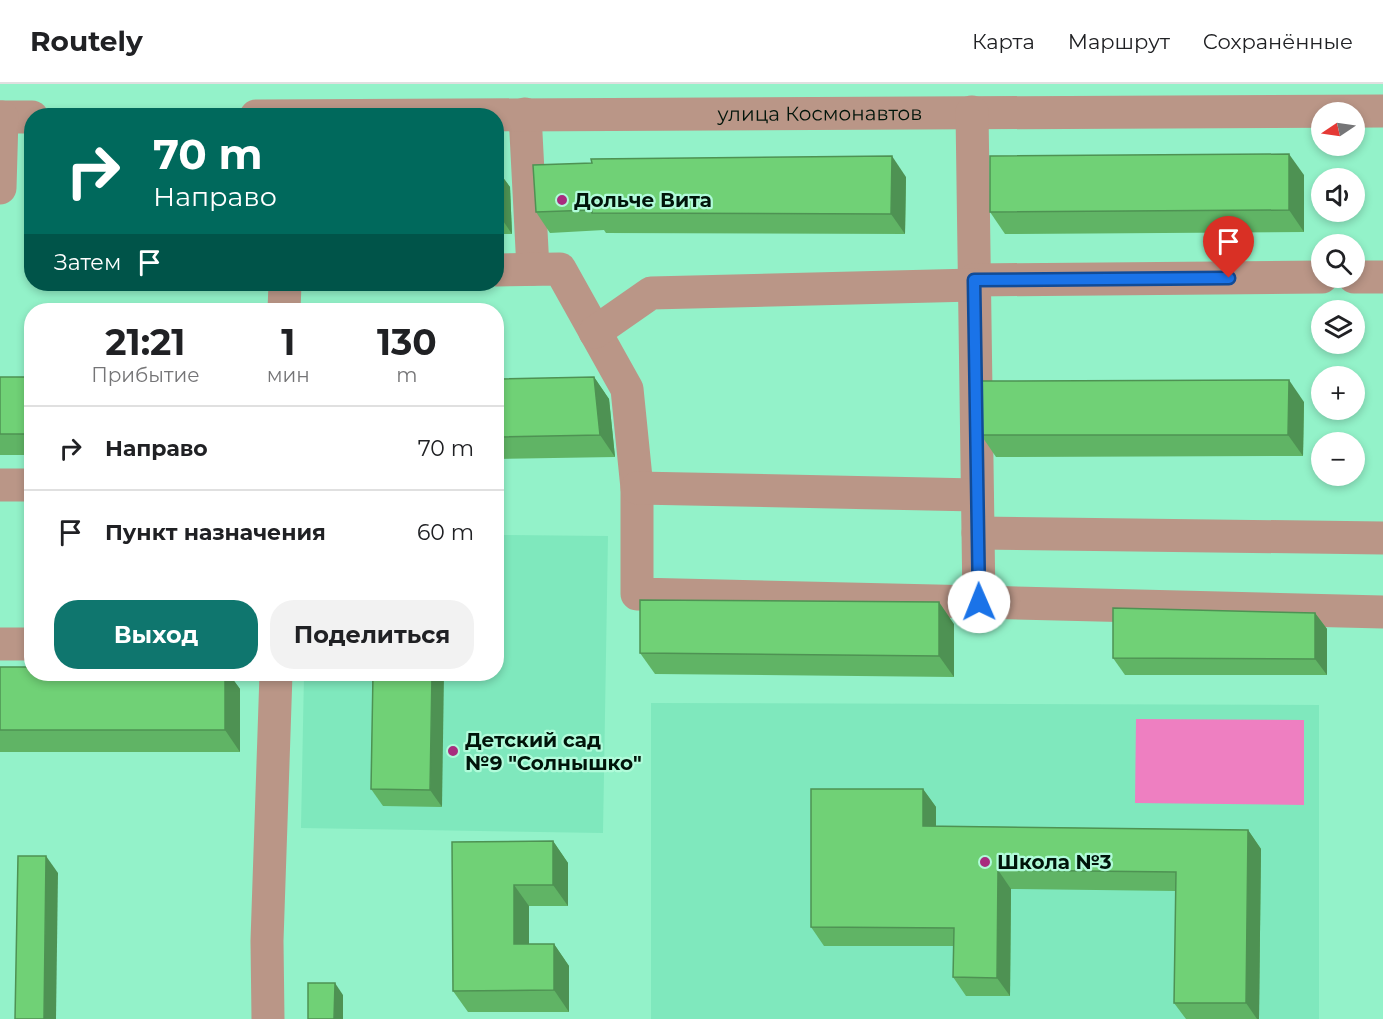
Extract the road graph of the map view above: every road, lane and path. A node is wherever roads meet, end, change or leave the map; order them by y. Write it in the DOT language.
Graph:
graph roads {
  1 [pos="1383,111"];
  2 [pos="972,112"];
  3 [pos="504,114"];
  4 [pos="525,114"];
  5 [pos="11,117"];
  6 [pos="0,188"];
  7 [pos="533,269"];
  8 [pos="504,270"];
  9 [pos="1311,277"];
  10 [pos="1365,277"];
  11 [pos="1383,277"];
  12 [pos="974,283"];
  13 [pos="595,332"];
  14 [pos="0,485"];
  15 [pos="24,485"];
  16 [pos="637,488"];
  17 [pos="977,495"];
  18 [pos="978,533"];
  19 [pos="1383,538"];
  20 [pos="979,602"];
  21 [pos="1383,612"];
  22 [pos="0,644"];
  23 [pos="24,644"];
  24 [pos="276,681"];
  25 [pos="268,1019"];
  1 -- 2 [label="street, улица Космонавтов"];
  2 -- 4 [label="street, улица Космонавтов"];
  2 -- 12 [label="street"];
  3 -- 4 [label="street, улица Космонавтов"];
  4 -- 7 [label="street"];
  5 -- 6 [label="street"];
  7 -- 8 [label="street"];
  7 -- 13 [label="street"];
  9 -- 12 [label="street"];
  10 -- 11 [label="street"];
  12 -- 13 [label="street"];
  12 -- 17 [label="street"];
  13 -- 16 [label="street"];
  14 -- 15 [label="street"];
  16 -- 17 [label="street"];
  16 -- 20 [label="street"];
  17 -- 18 [label="street"];
  18 -- 19 [label="street"];
  18 -- 20 [label="street"];
  20 -- 21 [label="street"];
  22 -- 23 [label="street"];
  24 -- 25 [label="street"];
}
